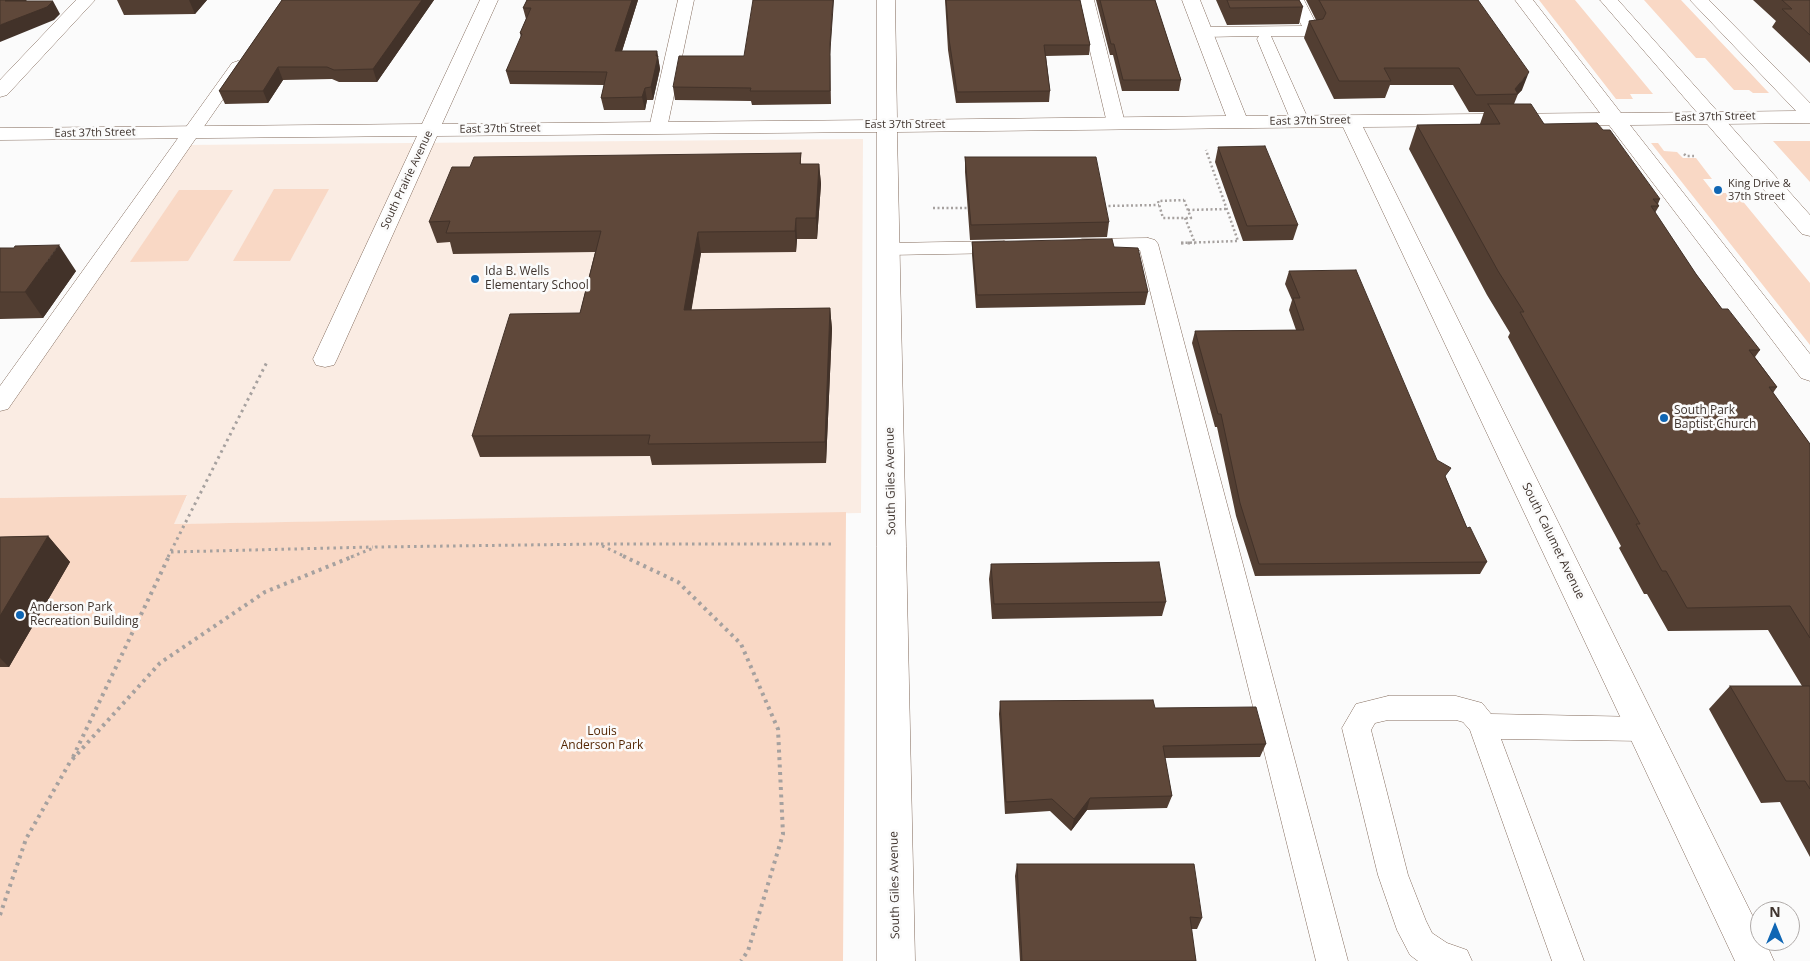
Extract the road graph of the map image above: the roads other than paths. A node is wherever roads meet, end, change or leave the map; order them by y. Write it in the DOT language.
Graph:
graph roads {
  1 [pos="86,0"];
  2 [pos="489,0"];
  3 [pos="686,0"];
  4 [pos="886,0"];
  5 [pos="1086,0"];
  6 [pos="1191,0"];
  7 [pos="1296,0"];
  8 [pos="1524,0"];
  9 [pos="1609,0"];
  10 [pos="1699,0"];
  11 [pos="1203,32"];
  12 [pos="1264,40"];
  13 [pos="246,55"];
  14 [pos="0,91"];
  15 [pos="1810,115"];
  16 [pos="1711,117"];
  17 [pos="1614,118"];
  18 [pos="1300,121"];
  19 [pos="1350,121"];
  20 [pos="1238,122"];
  21 [pos="1116,123"];
  22 [pos="887,125"];
  23 [pos="658,128"];
  24 [pos="430,130"];
  25 [pos="192,132"];
  26 [pos="0,134"];
  27 [pos="1810,229"];
  28 [pos="1022,246"];
  29 [pos="1061,246"];
  30 [pos="888,249"];
  31 [pos="325,359"];
  32 [pos="1810,372"];
  33 [pos="0,403"];
  34 [pos="1482,726"];
  35 [pos="1644,729"];
  36 [pos="896,961"];
  37 [pos="1332,961"];
  38 [pos="1456,961"];
  39 [pos="1568,961"];
  40 [pos="1756,961"];
  1 -- 14 [label="street"];
  2 -- 24 [label="street, South Prairie Avenue"];
  3 -- 23 [label="lane"];
  4 -- 22 [label="street, South Giles Avenue"];
  5 -- 21 [label="lane"];
  6 -- 11 [label="street"];
  7 -- 11 [label="lane"];
  8 -- 17 [label="street"];
  9 -- 16 [label="street"];
  10 -- 15 [label="street"];
  11 -- 20 [label="street"];
  12 -- 18 [label="lane"];
  13 -- 25 [label="lane"];
  15 -- 16 [label="street, East 37th Street"];
  16 -- 17 [label="street, East 37th Street"];
  16 -- 27 [label="street"];
  17 -- 19 [label="street, East 37th Street"];
  17 -- 32 [label="street"];
  18 -- 19 [label="street, East 37th Street"];
  18 -- 20 [label="street, East 37th Street"];
  19 -- 35 [label="street, South Calumet Avenue"];
  20 -- 21 [label="street, East 37th Street"];
  21 -- 22 [label="street, East 37th Street"];
  22 -- 23 [label="street, East 37th Street"];
  22 -- 30 [label="street, South Giles Avenue"];
  23 -- 24 [label="street, East 37th Street"];
  24 -- 25 [label="street, East 37th Street"];
  24 -- 31 [label="street, South Prairie Avenue"];
  25 -- 26 [label="street, East 37th Street"];
  25 -- 33 [label="lane"];
  28 -- 30 [label="lane"];
  29 -- 37 [label="lane"];
  30 -- 36 [label="street, South Giles Avenue"];
  34 -- 35 [label="lane"];
  34 -- 38 [label="lane"];
  34 -- 39 [label="lane"];
  35 -- 40 [label="street, South Calumet Avenue"];
}
